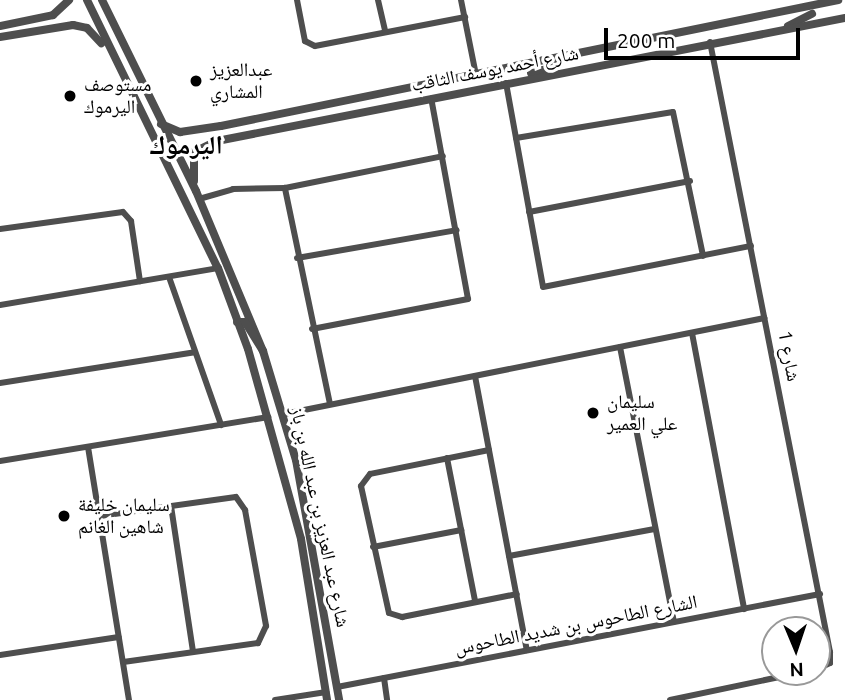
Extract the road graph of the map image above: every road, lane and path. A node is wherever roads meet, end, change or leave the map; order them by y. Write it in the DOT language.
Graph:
graph roads {
  1 [pos="69,0"];
  2 [pos="87,0"];
  3 [pos="102,0"];
  4 [pos="297,0"];
  5 [pos="379,0"];
  6 [pos="461,0"];
  7 [pos="838,0"];
  8 [pos="826,6"];
  9 [pos="465,17"];
  10 [pos="845,18"];
  11 [pos="40,19"];
  12 [pos="0,26"];
  13 [pos="788,26"];
  14 [pos="41,29"];
  15 [pos="385,31"];
  16 [pos="0,37"];
  17 [pos="710,42"];
  18 [pos="108,52"];
  19 [pos="553,60"];
  20 [pos="476,75"];
  21 [pos="525,79"];
  22 [pos="506,83"];
  23 [pos="430,98"];
  24 [pos="158,121"];
  25 [pos="242,121"];
  26 [pos="516,138"];
  27 [pos="217,141"];
  28 [pos="443,156"];
  29 [pos="690,181"];
  30 [pos="285,188"];
  31 [pos="197,195"];
  32 [pos="529,212"];
  33 [pos="0,229"];
  34 [pos="457,230"];
  35 [pos="751,246"];
  36 [pos="703,256"];
  37 [pos="297,258"];
  38 [pos="218,268"];
  39 [pos="169,276"];
  40 [pos="140,281"];
  41 [pos="223,282"];
  42 [pos="0,304"];
  43 [pos="247,310"];
  44 [pos="765,318"];
  45 [pos="237,322"];
  46 [pos="312,329"];
  47 [pos="692,333"];
  48 [pos="620,347"];
  49 [pos="263,351"];
  50 [pos="195,352"];
  51 [pos="475,376"];
  52 [pos="0,383"];
  53 [pos="330,404"];
  54 [pos="284,414"];
  55 [pos="270,416"];
  56 [pos="221,425"];
  57 [pos="88,447"];
  58 [pos="489,450"];
  59 [pos="447,458"];
  60 [pos="0,461"];
  61 [pos="290,494"];
  62 [pos="171,506"];
  63 [pos="100,516"];
  64 [pos="656,529"];
  65 [pos="310,530"];
  66 [pos="461,530"];
  67 [pos="301,539"];
  68 [pos="373,547"];
  69 [pos="509,556"];
  70 [pos="318,570"];
  71 [pos="517,594"];
  72 [pos="820,594"];
  73 [pos="475,601"];
  74 [pos="744,609"];
  75 [pos="824,616"];
  76 [pos="674,622"];
  77 [pos="119,637"];
  78 [pos="527,650"];
  79 [pos="193,651"];
  80 [pos="0,655"];
  81 [pos="123,662"];
  82 [pos="384,678"];
  83 [pos="761,681"];
  84 [pos="337,687"];
  85 [pos="326,696"];
  86 [pos="129,700"];
  87 [pos="275,700"];
  88 [pos="339,700"];
  89 [pos="387,700"];
  90 [pos="670,700"];
  1 -- 11 [label="street"];
  2 -- 18 [label="street, شارع عبد العزيز بن عبد الله بن باز"];
  3 -- 24 [label="street, شارع عبد العزيز بن عبد الله بن باز"];
  4 -- 15 [label="street"];
  5 -- 15 [label="street"];
  6 -- 9 [label="street"];
  7 -- 8 [label="street, شارع أحمد يوسف الثاقب"];
  8 -- 13 [label="street"];
  8 -- 19 [label="street, شارع أحمد يوسف الثاقب"];
  9 -- 15 [label="street"];
  9 -- 20 [label="street"];
  10 -- 13 [label="street, شارع أحمد يوسف الثاقب"];
  11 -- 12 [label="street"];
  11 -- 14 [label="street"];
  13 -- 17 [label="street, شارع أحمد يوسف الثاقب"];
  14 -- 16 [label="street"];
  14 -- 18 [label="street"];
  17 -- 21 [label="street, شارع أحمد يوسف الثاقب"];
  17 -- 35 [label="street, شارع 1"];
  18 -- 38 [label="street, شارع عبد العزيز بن عبد الله بن باز"];
  19 -- 20 [label="street, شارع أحمد يوسف الثاقب"];
  19 -- 21 [label="street"];
  20 -- 25 [label="street, شارع أحمد يوسف الثاقب"];
  21 -- 22 [label="street, شارع أحمد يوسف الثاقب"];
  22 -- 23 [label="street, شارع أحمد يوسف الثاقب"];
  22 -- 26 [label="street"];
  23 -- 27 [label="street, شارع أحمد يوسف الثاقب"];
  23 -- 28 [label="street"];
  24 -- 25 [label="street, شارع أحمد يوسف الثاقب"];
  24 -- 31 [label="street, شارع عبد العزيز بن عبد الله بن باز"];
  25 -- 27 [label="street"];
  26 -- 29 [label="street"];
  26 -- 32 [label="street"];
  27 -- 31 [label="street"];
  28 -- 30 [label="street"];
  28 -- 34 [label="street"];
  29 -- 32 [label="street"];
  29 -- 36 [label="street"];
  30 -- 31 [label="street"];
  30 -- 37 [label="street"];
  31 -- 43 [label="street, شارع عبد العزيز بن عبد الله بن باز"];
  32 -- 36 [label="street"];
  33 -- 40 [label="street"];
  34 -- 37 [label="street"];
  34 -- 46 [label="street"];
  35 -- 36 [label="street"];
  35 -- 44 [label="street, شارع 1"];
  37 -- 46 [label="street"];
  38 -- 39 [label="street"];
  38 -- 41 [label="street, شارع عبد العزيز بن عبد الله بن باز"];
  39 -- 40 [label="street"];
  39 -- 50 [label="street"];
  40 -- 42 [label="street"];
  41 -- 43 [label="street"];
  41 -- 45 [label="street, شارع عبد العزيز بن عبد الله بن باز"];
  43 -- 49 [label="street, شارع عبد العزيز بن عبد الله بن باز"];
  44 -- 47 [label="street"];
  44 -- 72 [label="street, شارع 1"];
  45 -- 49 [label="street"];
  45 -- 55 [label="street, شارع عبد العزيز بن عبد الله بن باز"];
  46 -- 53 [label="street"];
  47 -- 48 [label="street"];
  47 -- 74 [label="street"];
  48 -- 51 [label="street"];
  48 -- 64 [label="street"];
  49 -- 54 [label="street, شارع عبد العزيز بن عبد الله بن باز"];
  50 -- 52 [label="street"];
  50 -- 56 [label="street"];
  51 -- 53 [label="street"];
  51 -- 58 [label="street"];
  53 -- 54 [label="street"];
  54 -- 65 [label="street, شارع عبد العزيز بن عبد الله بن باز"];
  55 -- 56 [label="street"];
  55 -- 61 [label="street, شارع عبد العزيز بن عبد الله بن باز"];
  56 -- 57 [label="street"];
  57 -- 60 [label="street"];
  57 -- 63 [label="street"];
  58 -- 59 [label="street"];
  58 -- 69 [label="street"];
  59 -- 66 [label="street"];
  59 -- 68 [label="street"];
  61 -- 65 [label="street"];
  61 -- 67 [label="street, شارع عبد العزيز بن عبد الله بن باز"];
  62 -- 63 [label="street"];
  62 -- 79 [label="street"];
  62 -- 79 [label="street"];
  63 -- 77 [label="street"];
  64 -- 69 [label="street"];
  64 -- 76 [label="street"];
  65 -- 70 [label="street, شارع عبد العزيز بن عبد الله بن باز"];
  66 -- 68 [label="street"];
  66 -- 73 [label="street"];
  67 -- 70 [label="street"];
  67 -- 85 [label="street, شارع عبد العزيز بن عبد الله بن باز"];
  68 -- 73 [label="street"];
  69 -- 71 [label="street"];
  70 -- 84 [label="street, شارع عبد العزيز بن عبد الله بن باز"];
  71 -- 73 [label="street"];
  71 -- 78 [label="street"];
  72 -- 74 [label="street, الشارع الطاحوس بن شديد الطاحوس"];
  72 -- 75 [label="street, شارع 1"];
  74 -- 76 [label="street, الشارع الطاحوس بن شديد الطاحوس"];
  76 -- 78 [label="street, الشارع الطاحوس بن شديد الطاحوس"];
  77 -- 80 [label="street"];
  77 -- 81 [label="street"];
  78 -- 82 [label="street, الشارع الطاحوس بن شديد الطاحوس"];
  79 -- 81 [label="street"];
  81 -- 86 [label="street"];
  82 -- 84 [label="street, الشارع الطاحوس بن شديد الطاحوس"];
  82 -- 89 [label="street"];
  83 -- 90 [label="street"];
  84 -- 88 [label="street, شارع عبد العزيز بن عبد الله بن باز"];
  85 -- 87 [label="street"];
}
